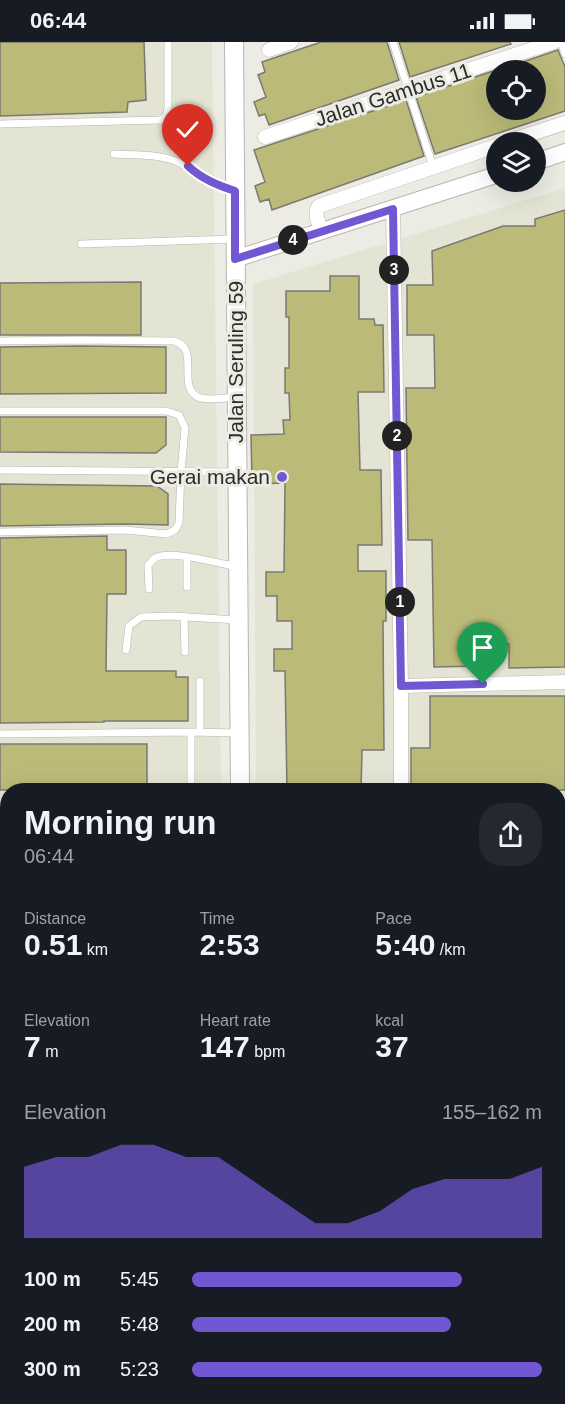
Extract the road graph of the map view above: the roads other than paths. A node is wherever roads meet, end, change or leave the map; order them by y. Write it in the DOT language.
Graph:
graph roads {
  1 [pos="168,42"];
  2 [pos="234,42"];
  3 [pos="291,42"];
  4 [pos="393,42"];
  5 [pos="554,42"];
  6 [pos="561,42"];
  7 [pos="268,50"];
  8 [pos="565,54"];
  9 [pos="408,89"];
  10 [pos="565,123"];
  11 [pos="0,124"];
  12 [pos="544,132"];
  13 [pos="265,137"];
  14 [pos="486,149"];
  15 [pos="565,152"];
  16 [pos="114,154"];
  17 [pos="546,159"];
  18 [pos="433,167"];
  19 [pos="486,178"];
  20 [pos="235,191"];
  21 [pos="393,209"];
  22 [pos="322,231"];
  23 [pos="235,239"];
  24 [pos="81,244"];
  25 [pos="235,259"];
  26 [pos="0,341"];
  27 [pos="237,398"];
  28 [pos="0,411"];
  29 [pos="0,470"];
  30 [pos="181,471"];
  31 [pos="237,472"];
  32 [pos="0,532"];
  33 [pos="187,557"];
  34 [pos="238,567"];
  35 [pos="187,587"];
  36 [pos="149,589"];
  37 [pos="184,616"];
  38 [pos="238,620"];
  39 [pos="126,650"];
  40 [pos="185,652"];
  41 [pos="200,681"];
  42 [pos="565,682"];
  43 [pos="401,686"];
  44 [pos="191,732"];
  45 [pos="200,732"];
  46 [pos="239,733"];
  47 [pos="0,734"];
  48 [pos="191,783"];
  49 [pos="240,783"];
  50 [pos="401,783"];
  1 -- 11 [label="lane"];
  2 -- 20 [label="main road, Jalan Seruling 59"];
  3 -- 7 [label="street"];
  4 -- 9 [label="lane"];
  5 -- 9 [label="street, Jalan Gambus 11"];
  6 -- 8 [label="lane"];
  9 -- 13 [label="street, Jalan Gambus 11"];
  9 -- 18 [label="lane"];
  10 -- 12 [label="street"];
  14 -- 18 [label="street"];
  15 -- 17 [label="street"];
  16 -- 20 [label="lane"];
  18 -- 22 [label="street"];
  19 -- 21 [label="street"];
  20 -- 23 [label="main road, Jalan Seruling 59"];
  21 -- 22 [label="street"];
  21 -- 43 [label="street"];
  22 -- 25 [label="street"];
  23 -- 24 [label="lane"];
  23 -- 25 [label="main road, Jalan Seruling 59"];
  25 -- 27 [label="main road, Jalan Seruling 59"];
  26 -- 27 [label="lane"];
  27 -- 31 [label="main road, Jalan Seruling 59"];
  28 -- 30 [label="lane"];
  29 -- 30 [label="lane"];
  30 -- 31 [label="lane"];
  30 -- 32 [label="lane"];
  31 -- 34 [label="main road, Jalan Seruling 59"];
  33 -- 34 [label="lane"];
  33 -- 35 [label="lane"];
  33 -- 36 [label="lane"];
  34 -- 38 [label="main road, Jalan Seruling 59"];
  37 -- 38 [label="lane"];
  37 -- 39 [label="lane"];
  37 -- 40 [label="lane"];
  38 -- 46 [label="main road, Jalan Seruling 59"];
  41 -- 45 [label="lane"];
  42 -- 43 [label="street"];
  43 -- 50 [label="street"];
  44 -- 45 [label="lane"];
  44 -- 47 [label="lane"];
  44 -- 48 [label="lane"];
  45 -- 46 [label="lane"];
  46 -- 49 [label="main road, Jalan Seruling 59"];
}
